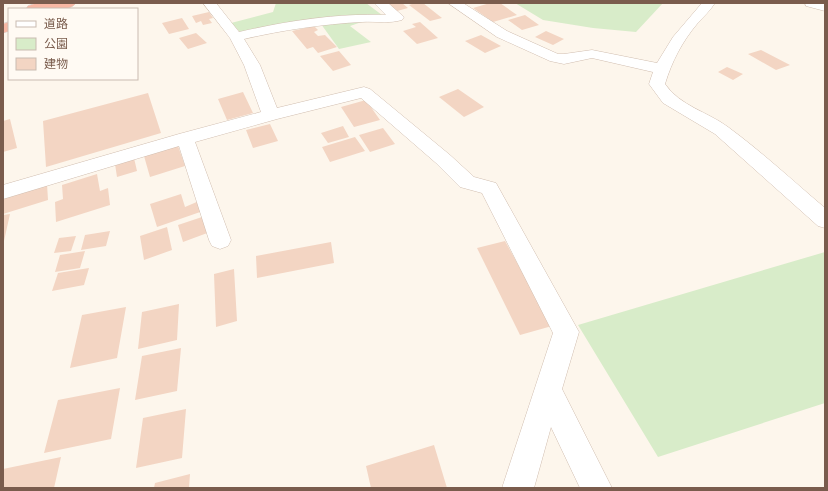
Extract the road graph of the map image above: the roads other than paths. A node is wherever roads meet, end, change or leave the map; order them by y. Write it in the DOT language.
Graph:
graph roads {
  1 [pos="49,3"];
  2 [pos="70,3"];
  3 [pos="209,3"];
  4 [pos="380,3"];
  5 [pos="454,3"];
  6 [pos="709,3"];
  7 [pos="811,3"];
  8 [pos="825,7"];
  9 [pos="36,8"];
  10 [pos="57,8"];
  11 [pos="236,37"];
  12 [pos="661,69"];
  13 [pos="271,115"];
  14 [pos="185,138"];
  15 [pos="3,192"];
  16 [pos="825,220"];
  17 [pos="220,240"];
  18 [pos="548,390"];
  19 [pos="518,488"];
  20 [pos="596,488"];
  1 -- 9 [label="highway"];
  2 -- 10 [label="highway"];
  3 -- 11 [label="street"];
  4 -- 11 [label="street"];
  5 -- 12 [label="street"];
  6 -- 12 [label="street"];
  7 -- 8 [label="street"];
  11 -- 13 [label="street"];
  12 -- 16 [label="street"];
  13 -- 14 [label="street"];
  13 -- 18 [label="street"];
  14 -- 15 [label="street"];
  14 -- 17 [label="street"];
  18 -- 19 [label="street"];
  18 -- 20 [label="street"];
}
